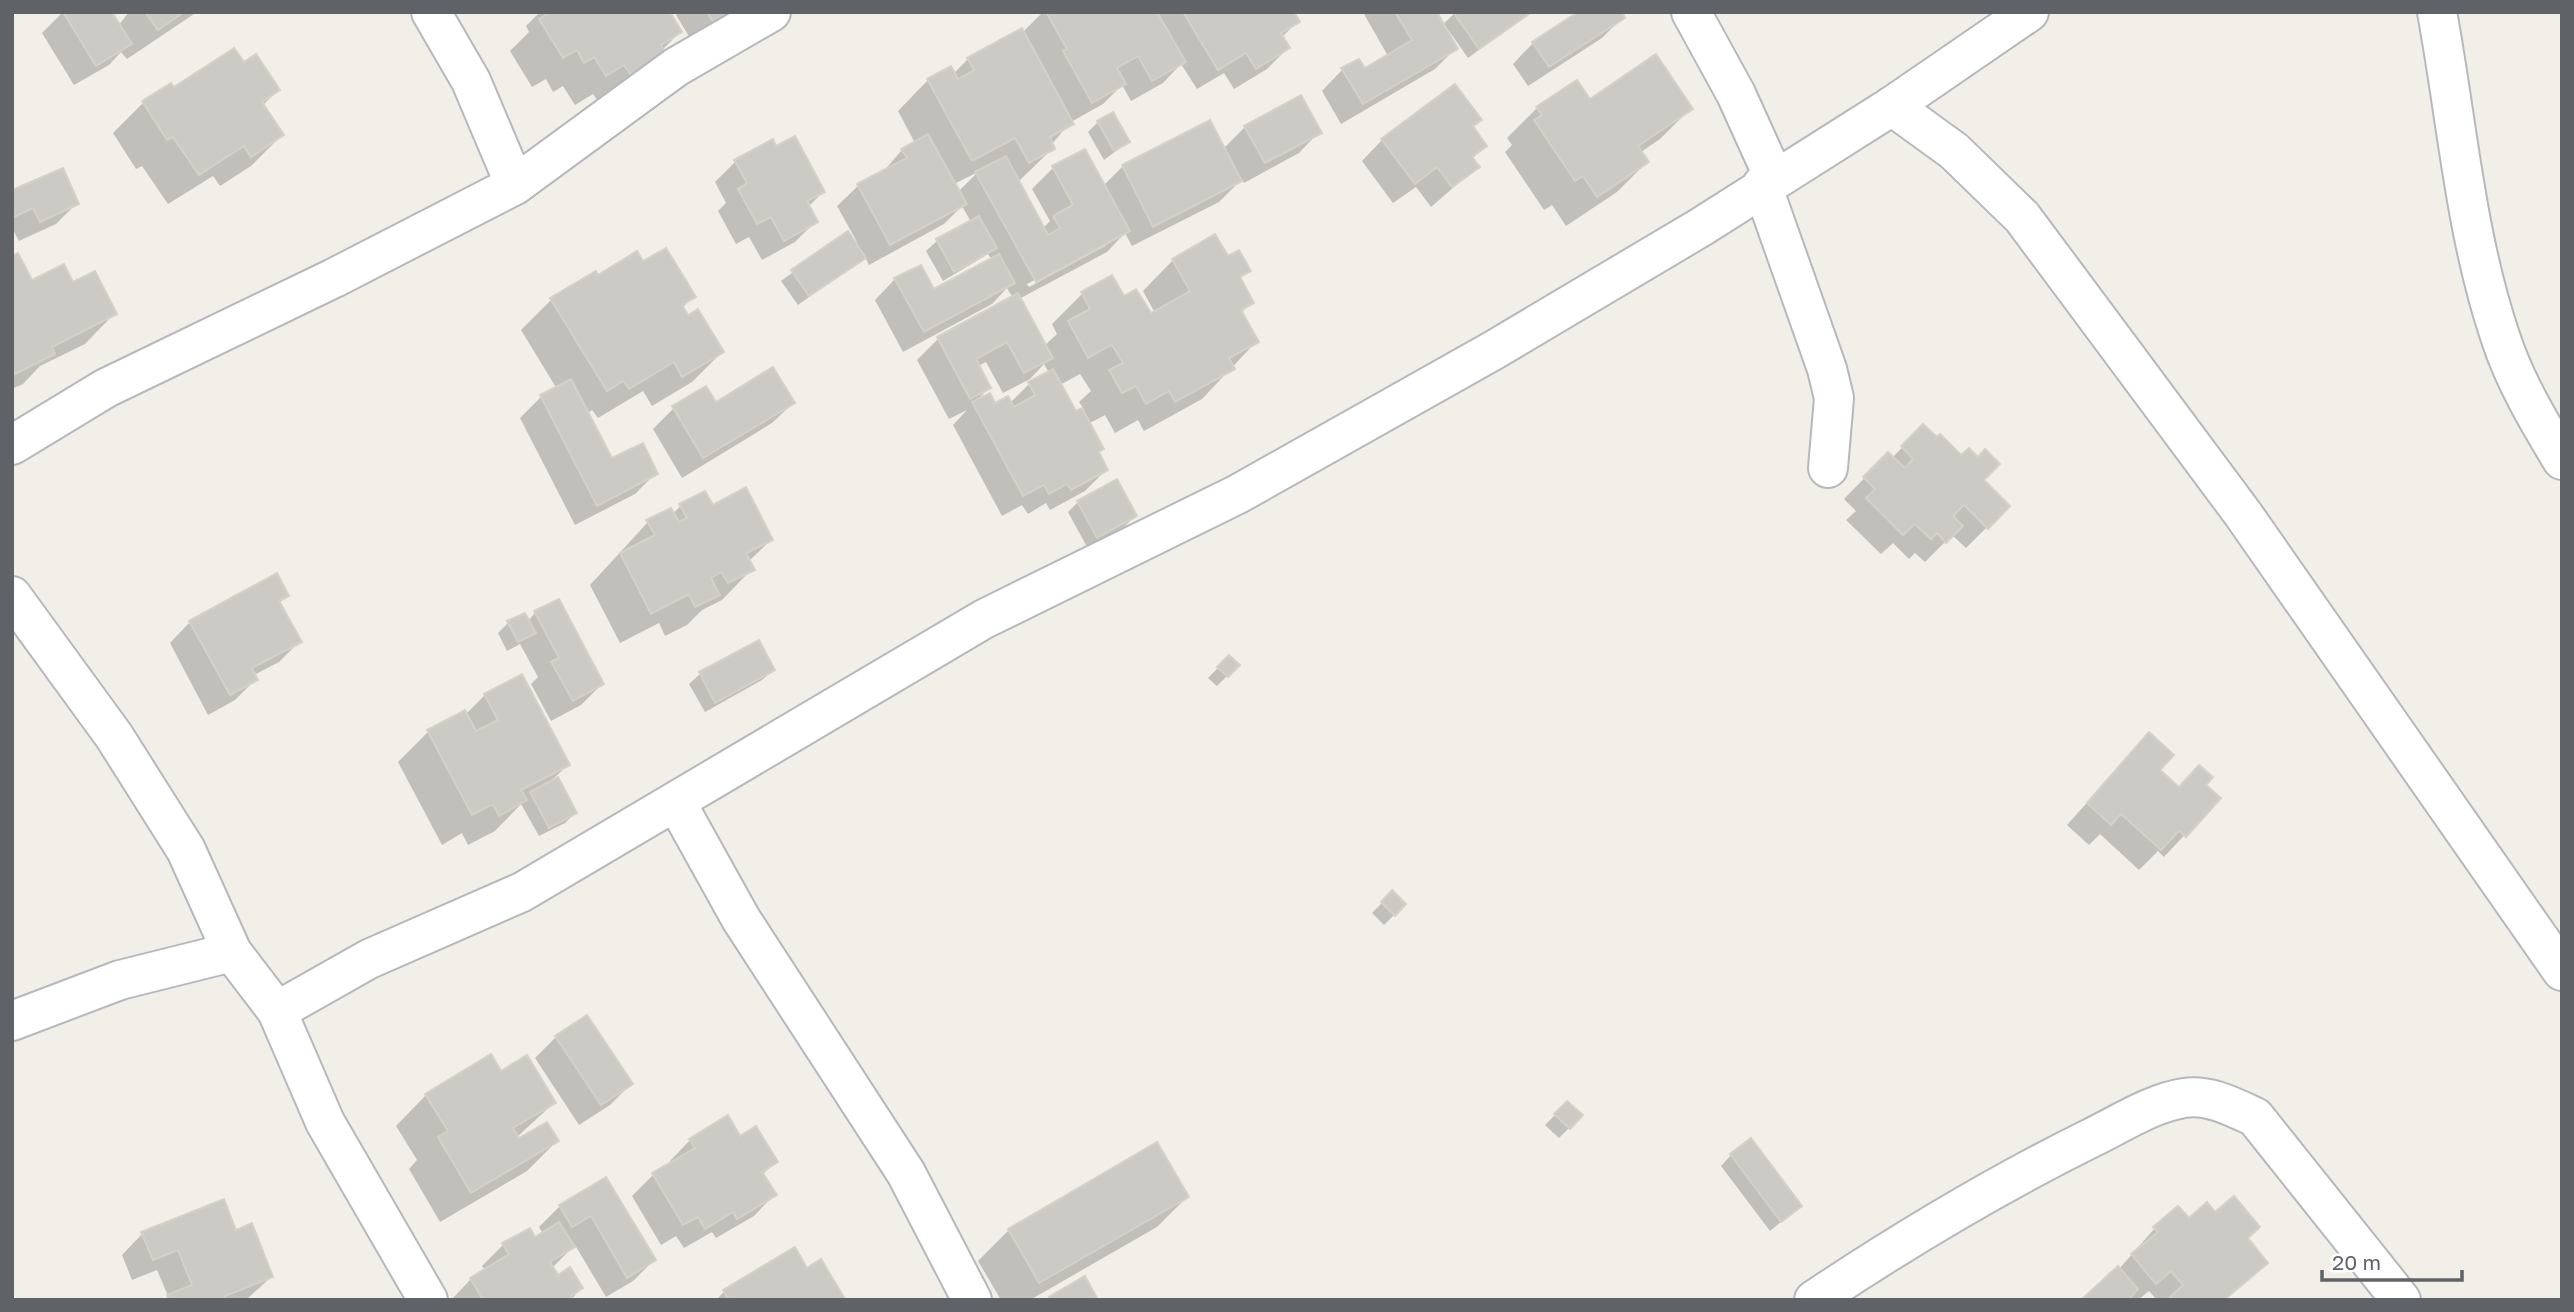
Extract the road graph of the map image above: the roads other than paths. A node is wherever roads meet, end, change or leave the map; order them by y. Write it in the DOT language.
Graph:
graph roads {
  1 [pos="431,12"];
  2 [pos="771,12"];
  3 [pos="1691,12"];
  4 [pos="2029,12"];
  5 [pos="2437,12"];
  6 [pos="1892,106"];
  7 [pos="1768,182"];
  8 [pos="514,185"];
  9 [pos="12,445"];
  10 [pos="2562,460"];
  11 [pos="1828,468"];
  12 [pos="12,596"];
  13 [pos="676,802"];
  14 [pos="232,952"];
  15 [pos="2562,971"];
  16 [pos="277,1011"];
  17 [pos="12,1021"];
  18 [pos="428,1300"];
  19 [pos="972,1300"];
  20 [pos="1814,1300"];
  21 [pos="2401,1300"];
  1 -- 8 [label="street"];
  2 -- 8 [label="street"];
  3 -- 7 [label="street"];
  4 -- 6 [label="street"];
  5 -- 10 [label="street"];
  6 -- 7 [label="street"];
  6 -- 15 [label="street"];
  7 -- 11 [label="street"];
  7 -- 13 [label="street"];
  8 -- 9 [label="street"];
  12 -- 14 [label="street"];
  13 -- 16 [label="street"];
  13 -- 19 [label="street"];
  14 -- 16 [label="street"];
  14 -- 17 [label="street"];
  16 -- 18 [label="street"];
  20 -- 21 [label="street"];
}
